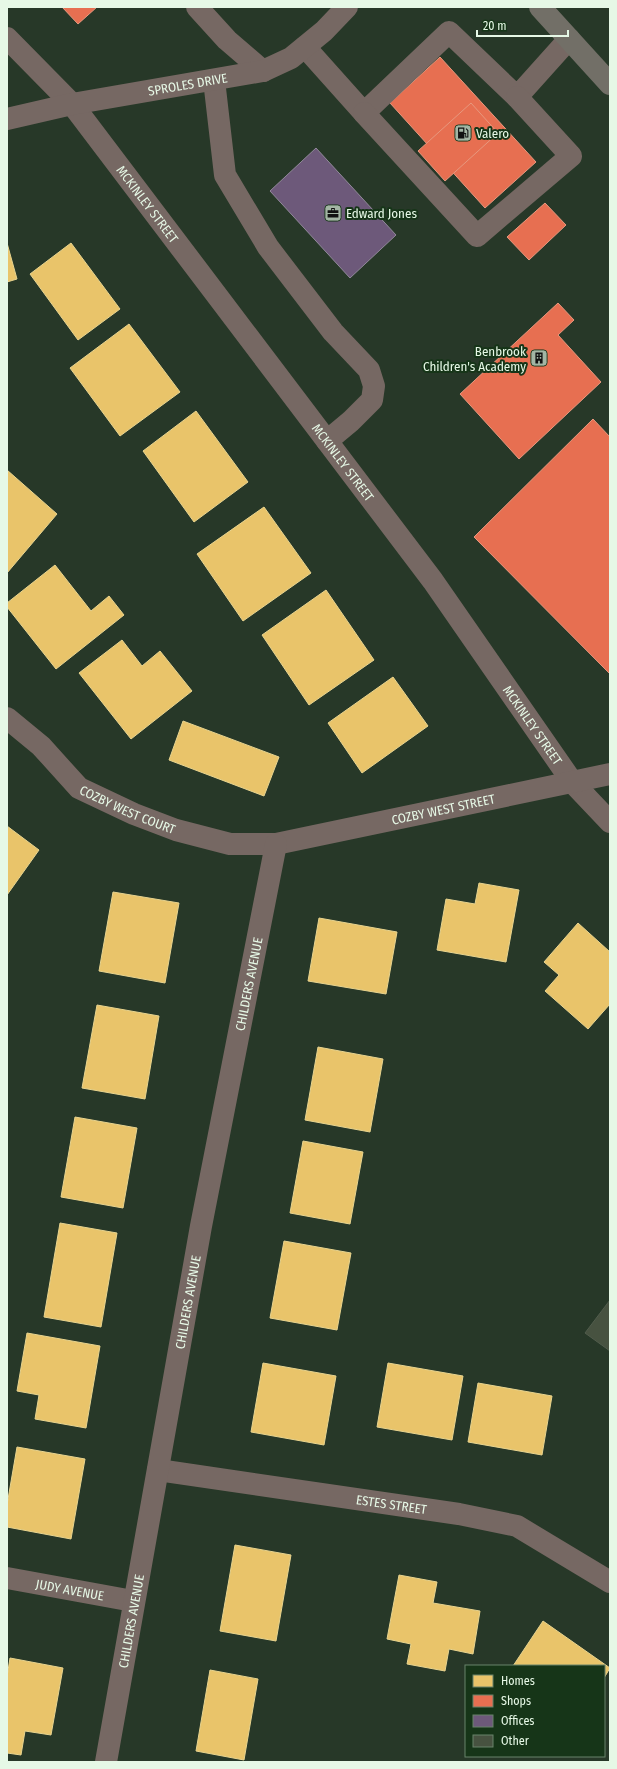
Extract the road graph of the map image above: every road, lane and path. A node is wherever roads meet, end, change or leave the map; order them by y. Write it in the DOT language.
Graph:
graph roads {
  1 [pos="347,7"];
  2 [pos="540,7"];
  3 [pos="200,8"];
  4 [pos="7,38"];
  5 [pos="570,39"];
  6 [pos="305,47"];
  7 [pos="263,71"];
  8 [pos="214,80"];
  9 [pos="610,84"];
  10 [pos="517,97"];
  11 [pos="72,104"];
  12 [pos="364,113"];
  13 [pos="7,119"];
  14 [pos="327,441"];
  15 [pos="7,718"];
  16 [pos="610,774"];
  17 [pos="573,783"];
  18 [pos="610,822"];
  19 [pos="276,844"];
  20 [pos="158,1470"];
  21 [pos="7,1578"];
  22 [pos="610,1582"];
  23 [pos="133,1601"];
  24 [pos="106,1762"];
  1 -- 6 [label="street, SPROLES DRIVE"];
  2 -- 5 [label="highway"];
  3 -- 7 [label="street"];
  4 -- 11 [label="street, MCKINLEY STREET"];
  5 -- 9 [label="highway"];
  5 -- 10 [label="street"];
  6 -- 7 [label="street, SPROLES DRIVE"];
  6 -- 12 [label="street"];
  7 -- 8 [label="street, SPROLES DRIVE"];
  8 -- 11 [label="street, SPROLES DRIVE"];
  8 -- 14 [label="street"];
  10 -- 12 [label="street"];
  10 -- 12 [label="street"];
  11 -- 13 [label="street, SPROLES DRIVE"];
  11 -- 14 [label="street, MCKINLEY STREET"];
  14 -- 17 [label="street, MCKINLEY STREET"];
  15 -- 19 [label="street, COZBY WEST COURT"];
  16 -- 17 [label="street, COZBY WEST STREET"];
  17 -- 18 [label="street, MCKINLEY STREET"];
  17 -- 19 [label="street, COZBY WEST STREET"];
  19 -- 20 [label="street, CHILDERS AVENUE"];
  20 -- 22 [label="street, ESTES STREET"];
  20 -- 23 [label="street, CHILDERS AVENUE"];
  21 -- 23 [label="street, JUDY AVENUE"];
  23 -- 24 [label="street, CHILDERS AVENUE"];
}
